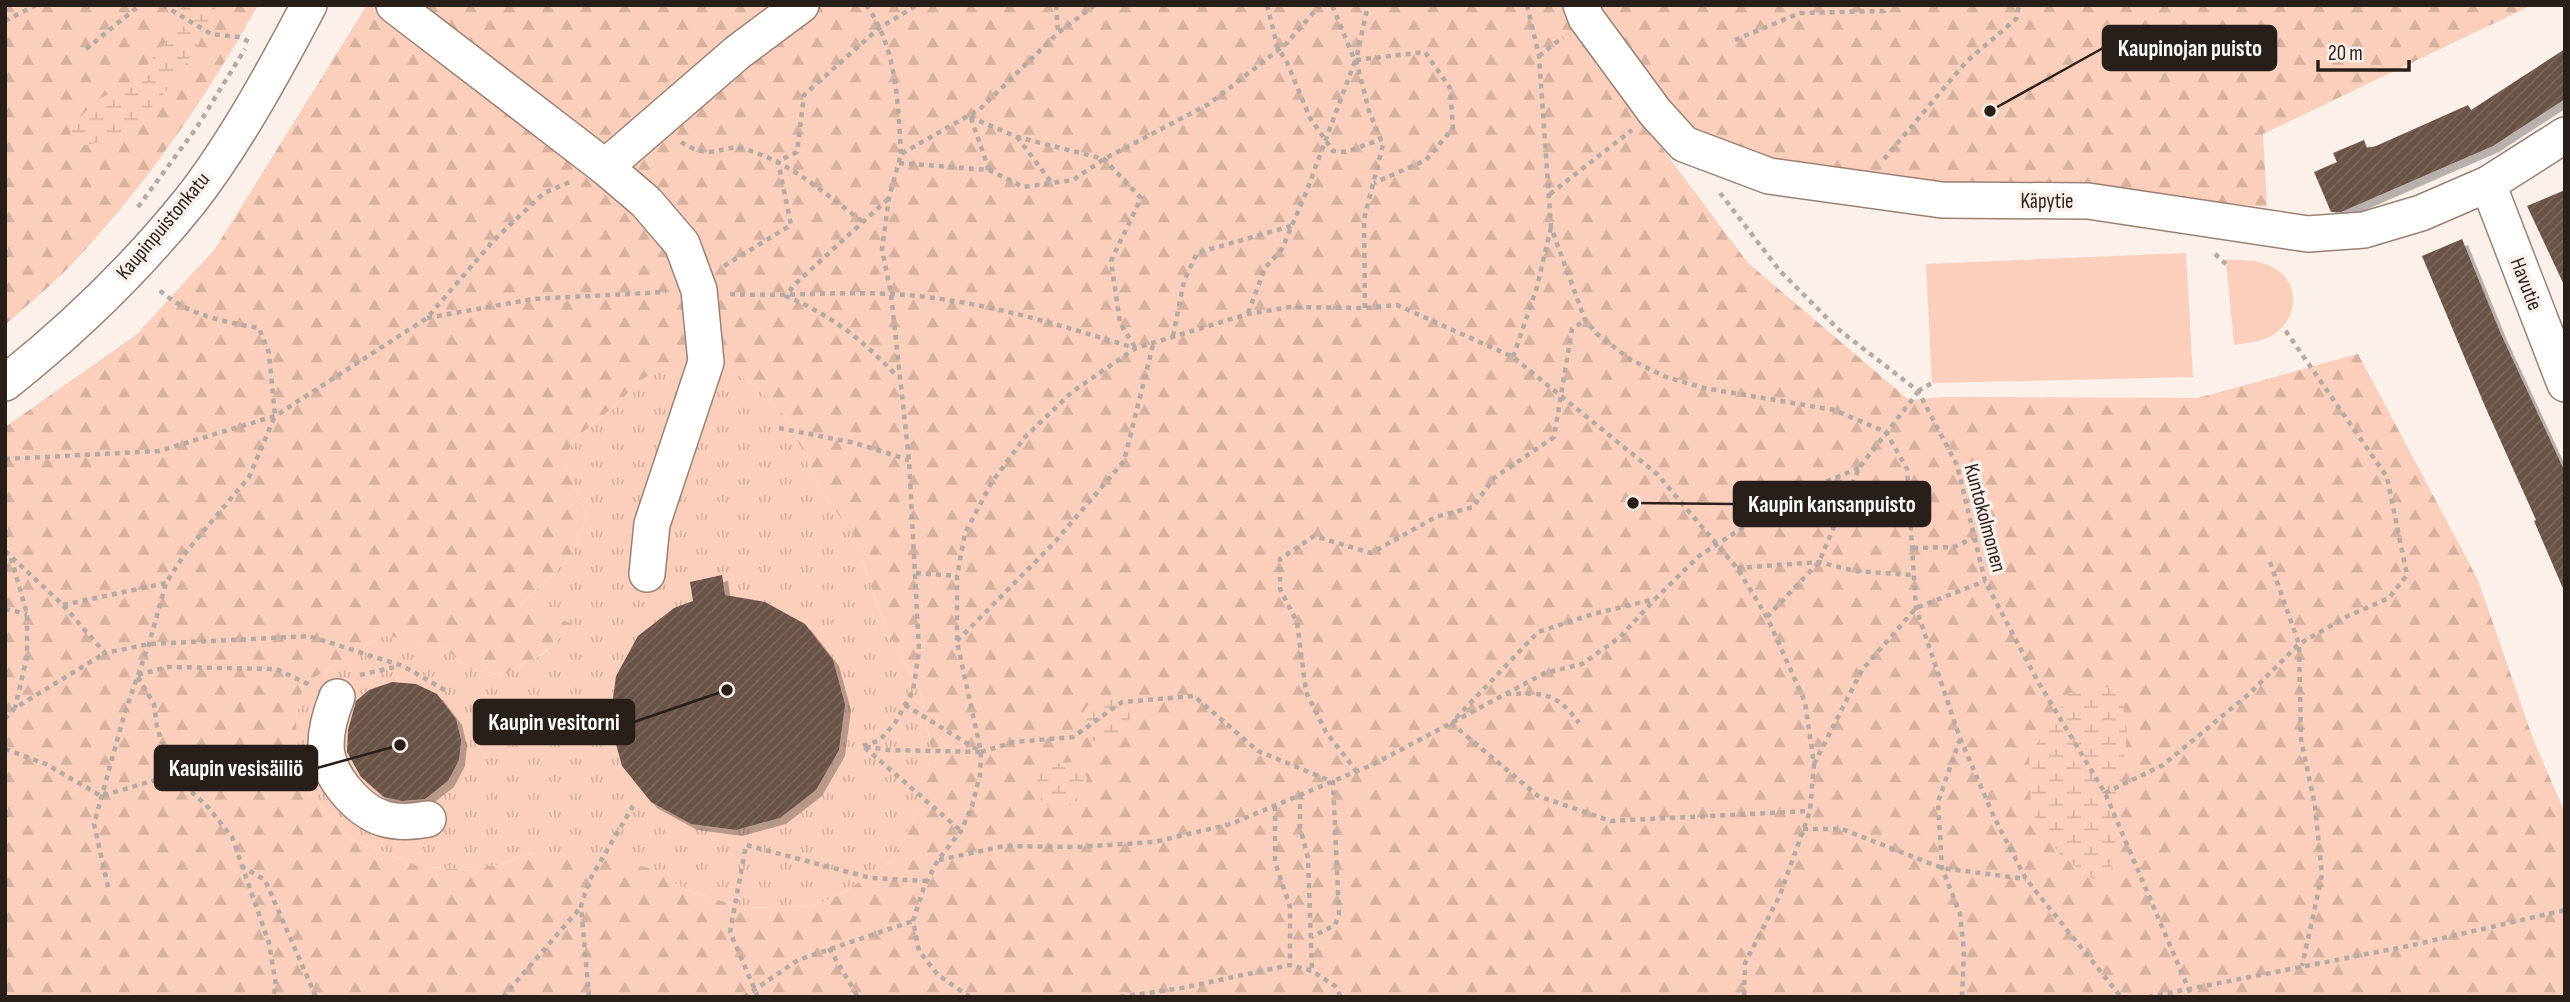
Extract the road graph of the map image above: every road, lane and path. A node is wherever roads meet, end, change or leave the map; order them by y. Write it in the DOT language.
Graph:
graph roads {
  1 [pos="36,5"];
  2 [pos="141,5"];
  3 [pos="163,5"];
  4 [pos="309,5"];
  5 [pos="394,5"];
  6 [pos="801,5"];
  7 [pos="866,5"];
  8 [pos="917,5"];
  9 [pos="1056,5"];
  10 [pos="1095,5"];
  11 [pos="1267,5"];
  12 [pos="1320,5"];
  13 [pos="1332,5"];
  14 [pos="1368,5"];
  15 [pos="1527,5"];
  16 [pos="1581,5"];
  17 [pos="1886,5"];
  18 [pos="2019,5"];
  19 [pos="6,19"];
  20 [pos="256,29"];
  21 [pos="878,29"];
  22 [pos="1058,33"];
  23 [pos="1735,40"];
  24 [pos="249,42"];
  25 [pos="86,49"];
  26 [pos="1278,49"];
  27 [pos="1356,60"];
  28 [pos="1656,112"];
  29 [pos="654,125"];
  30 [pos="2565,135"];
  31 [pos="1017,137"];
  32 [pos="1382,139"];
  33 [pos="1326,141"];
  34 [pos="901,154"];
  35 [pos="1104,159"];
  36 [pos="778,161"];
  37 [pos="899,163"];
  38 [pos="605,167"];
  39 [pos="989,170"];
  40 [pos="1374,183"];
  41 [pos="1053,184"];
  42 [pos="2488,184"];
  43 [pos="1861,187"];
  44 [pos="1716,188"];
  45 [pos="1550,195"];
  46 [pos="888,198"];
  47 [pos="130,217"];
  48 [pos="863,222"];
  49 [pos="1292,225"];
  50 [pos="1551,227"];
  51 [pos="133,266"];
  52 [pos="698,287"];
  53 [pos="891,294"];
  54 [pos="786,296"];
  55 [pos="1365,308"];
  56 [pos="1248,314"];
  57 [pos="427,318"];
  58 [pos="1585,320"];
  59 [pos="2283,327"];
  60 [pos="1173,336"];
  61 [pos="1154,341"];
  62 [pos="1136,348"];
  63 [pos="1513,357"];
  64 [pos="898,377"];
  65 [pos="5,383"];
  66 [pos="1933,383"];
  67 [pos="2565,384"];
  68 [pos="1918,392"];
  69 [pos="1563,396"];
  70 [pos="275,416"];
  71 [pos="779,428"];
  72 [pos="1886,432"];
  73 [pos="5,458"];
  74 [pos="909,460"];
  75 [pos="1859,468"];
  76 [pos="1973,538"];
  77 [pos="1715,545"];
  78 [pos="1913,548"];
  79 [pos="5,551"];
  80 [pos="11,558"];
  81 [pos="1819,562"];
  82 [pos="2270,562"];
  83 [pos="5,567"];
  84 [pos="1737,568"];
  85 [pos="916,573"];
  86 [pos="647,574"];
  87 [pos="1912,575"];
  88 [pos="957,576"];
  89 [pos="1985,580"];
  90 [pos="166,583"];
  91 [pos="1655,599"];
  92 [pos="63,605"];
  93 [pos="1916,608"];
  94 [pos="5,609"];
  95 [pos="27,614"];
  96 [pos="1767,617"];
  97 [pos="957,642"];
  98 [pos="149,644"];
  99 [pos="2300,644"];
  100 [pos="105,653"];
  101 [pos="403,666"];
  102 [pos="137,676"];
  103 [pos="450,694"];
  104 [pos="1506,694"];
  105 [pos="337,697"];
  106 [pos="905,705"];
  107 [pos="15,708"];
  108 [pos="5,719"];
  109 [pos="1451,723"];
  110 [pos="1579,723"];
  111 [pos="1960,738"];
  112 [pos="863,746"];
  113 [pos="5,749"];
  114 [pos="981,752"];
  115 [pos="1814,764"];
  116 [pos="1357,772"];
  117 [pos="173,775"];
  118 [pos="1333,782"];
  119 [pos="2105,793"];
  120 [pos="1300,794"];
  121 [pos="101,796"];
  122 [pos="633,806"];
  123 [pos="1275,806"];
  124 [pos="1810,811"];
  125 [pos="428,819"];
  126 [pos="1802,829"];
  127 [pos="961,831"];
  128 [pos="938,860"];
  129 [pos="240,866"];
  130 [pos="1942,868"];
  131 [pos="2026,878"];
  132 [pos="927,881"];
  133 [pos="108,887"];
  134 [pos="581,906"];
  135 [pos="2565,910"];
  136 [pos="913,921"];
  137 [pos="1311,937"];
  138 [pos="829,948"];
  139 [pos="1290,965"];
  140 [pos="2302,966"];
  141 [pos="1312,971"];
  142 [pos="2187,988"];
  143 [pos="755,990"];
  144 [pos="273,997"];
  145 [pos="316,997"];
  146 [pos="503,997"];
  147 [pos="589,997"];
  148 [pos="744,997"];
  149 [pos="758,997"];
  150 [pos="858,997"];
  151 [pos="970,997"];
  152 [pos="1120,997"];
  153 [pos="1340,997"];
  154 [pos="1744,997"];
  155 [pos="1962,997"];
  156 [pos="2121,997"];
  157 [pos="2148,997"];
  158 [pos="2192,997"];
  1 -- 19 [label="path"];
  2 -- 25 [label="path"];
  3 -- 24 [label="path"];
  4 -- 51 [label="street, Kaupinpuistonkatu"];
  5 -- 38 [label="street"];
  6 -- 29 [label="street"];
  7 -- 21 [label="path"];
  8 -- 21 [label="path"];
  9 -- 22 [label="path"];
  10 -- 22 [label="path"];
  11 -- 26 [label="path"];
  12 -- 26 [label="path"];
  13 -- 33 [label="path"];
  14 -- 27 [label="path"];
  15 -- 45 [label="path"];
  16 -- 28 [label="street, Käpytie"];
  17 -- 23 [label="path"];
  18 -- 43 [label="path"];
  20 -- 24 [label="path"];
  21 -- 34 [label="path"];
  21 -- 36 [label="path"];
  22 -- 34 [label="path"];
  24 -- 47 [label="path"];
  26 -- 33 [label="path"];
  26 -- 35 [label="path"];
  27 -- 32 [label="path"];
  27 -- 40 [label="path"];
  28 -- 43 [label="street, Käpytie"];
  28 -- 45 [label="path"];
  29 -- 36 [label="path"];
  29 -- 38 [label="street"];
  30 -- 42 [label="street, Käpytie"];
  31 -- 35 [label="path"];
  31 -- 39 [label="path"];
  31 -- 41 [label="path"];
  32 -- 33 [label="path"];
  32 -- 40 [label="path"];
  33 -- 49 [label="path"];
  34 -- 37 [label="path"];
  35 -- 41 [label="path"];
  35 -- 62 [label="path"];
  36 -- 48 [label="path"];
  36 -- 52 [label="path"];
  37 -- 39 [label="path"];
  37 -- 46 [label="path"];
  38 -- 52 [label="street"];
  38 -- 57 [label="path"];
  39 -- 41 [label="path"];
  40 -- 55 [label="path"];
  42 -- 43 [label="street, Käpytie"];
  42 -- 67 [label="street, Havutie"];
  44 -- 68 [label="path, Kuntokolmonen"];
  45 -- 50 [label="path"];
  46 -- 48 [label="path"];
  46 -- 53 [label="path"];
  48 -- 54 [label="path"];
  49 -- 56 [label="path"];
  49 -- 60 [label="path"];
  50 -- 58 [label="path"];
  50 -- 63 [label="path"];
  51 -- 65 [label="street, Kaupinpuistonkatu"];
  51 -- 70 [label="path"];
  52 -- 54 [label="path"];
  52 -- 57 [label="path"];
  52 -- 86 [label="street"];
  53 -- 54 [label="path"];
  53 -- 62 [label="path"];
  53 -- 64 [label="path"];
  54 -- 64 [label="path"];
  55 -- 56 [label="path"];
  55 -- 63 [label="path"];
  56 -- 60 [label="path"];
  57 -- 70 [label="path"];
  58 -- 69 [label="path"];
  58 -- 72 [label="path"];
  59 -- 99 [label="path"];
  60 -- 61 [label="path"];
  61 -- 62 [label="path"];
  61 -- 97 [label="path"];
  62 -- 88 [label="path"];
  63 -- 69 [label="path"];
  64 -- 74 [label="path"];
  66 -- 68 [label="path"];
  68 -- 72 [label="path"];
  68 -- 76 [label="path, Kuntokolmonen"];
  69 -- 77 [label="path"];
  69 -- 116 [label="path"];
  70 -- 73 [label="path"];
  70 -- 90 [label="path"];
  71 -- 74 [label="path"];
  72 -- 75 [label="path"];
  72 -- 78 [label="path"];
  74 -- 85 [label="path"];
  75 -- 77 [label="path"];
  75 -- 81 [label="path"];
  76 -- 78 [label="path"];
  76 -- 89 [label="path, Kuntokolmonen"];
  77 -- 84 [label="path"];
  77 -- 91 [label="path"];
  78 -- 87 [label="path"];
  79 -- 80 [label="path"];
  80 -- 83 [label="path"];
  80 -- 92 [label="path"];
  80 -- 95 [label="path"];
  81 -- 84 [label="path"];
  81 -- 87 [label="path"];
  81 -- 96 [label="path"];
  82 -- 99 [label="path"];
  84 -- 96 [label="path"];
  85 -- 88 [label="path"];
  85 -- 106 [label="path"];
  87 -- 93 [label="path"];
  88 -- 97 [label="path"];
  89 -- 93 [label="path"];
  89 -- 119 [label="path, Kuntokolmonen"];
  90 -- 92 [label="path"];
  90 -- 98 [label="path"];
  91 -- 104 [label="path"];
  91 -- 109 [label="path"];
  92 -- 100 [label="path"];
  93 -- 111 [label="path"];
  93 -- 115 [label="path"];
  94 -- 95 [label="path"];
  95 -- 107 [label="path"];
  96 -- 115 [label="path"];
  97 -- 114 [label="path"];
  98 -- 100 [label="path"];
  98 -- 101 [label="path"];
  98 -- 102 [label="path"];
  99 -- 119 [label="path"];
  99 -- 140 [label="path"];
  100 -- 107 [label="path"];
  101 -- 103 [label="path"];
  101 -- 105 [label="path"];
  102 -- 105 [label="path"];
  102 -- 117 [label="path"];
  102 -- 121 [label="path"];
  104 -- 109 [label="path"];
  104 -- 110 [label="path"];
  105 -- 125 [label="street"];
  106 -- 112 [label="path"];
  106 -- 114 [label="path"];
  107 -- 108 [label="path"];
  109 -- 116 [label="path"];
  109 -- 124 [label="path"];
  111 -- 130 [label="path"];
  111 -- 131 [label="path"];
  112 -- 114 [label="path"];
  112 -- 127 [label="path"];
  113 -- 121 [label="path"];
  114 -- 118 [label="path"];
  114 -- 127 [label="path"];
  115 -- 124 [label="path"];
  116 -- 118 [label="path"];
  117 -- 121 [label="path"];
  117 -- 129 [label="path"];
  118 -- 120 [label="path"];
  118 -- 137 [label="path"];
  119 -- 142 [label="path, Kuntokolmonen"];
  120 -- 123 [label="path"];
  120 -- 137 [label="path"];
  121 -- 133 [label="path"];
  122 -- 134 [label="path"];
  123 -- 128 [label="path"];
  123 -- 139 [label="path"];
  124 -- 126 [label="path"];
  126 -- 130 [label="path"];
  126 -- 154 [label="path"];
  127 -- 128 [label="path"];
  128 -- 132 [label="path"];
  129 -- 144 [label="path"];
  129 -- 145 [label="path"];
  130 -- 131 [label="path"];
  130 -- 155 [label="path"];
  131 -- 156 [label="path"];
  132 -- 136 [label="path"];
  132 -- 143 [label="path"];
  134 -- 146 [label="path"];
  134 -- 147 [label="path"];
  135 -- 140 [label="path"];
  136 -- 138 [label="path"];
  136 -- 151 [label="path"];
  137 -- 141 [label="path"];
  138 -- 143 [label="path"];
  138 -- 150 [label="path"];
  139 -- 141 [label="path"];
  139 -- 152 [label="path"];
  140 -- 142 [label="path"];
  141 -- 153 [label="path"];
  142 -- 157 [label="path"];
  142 -- 158 [label="path, Kuntokolmonen"];
  143 -- 148 [label="path"];
  143 -- 149 [label="path"];
}
